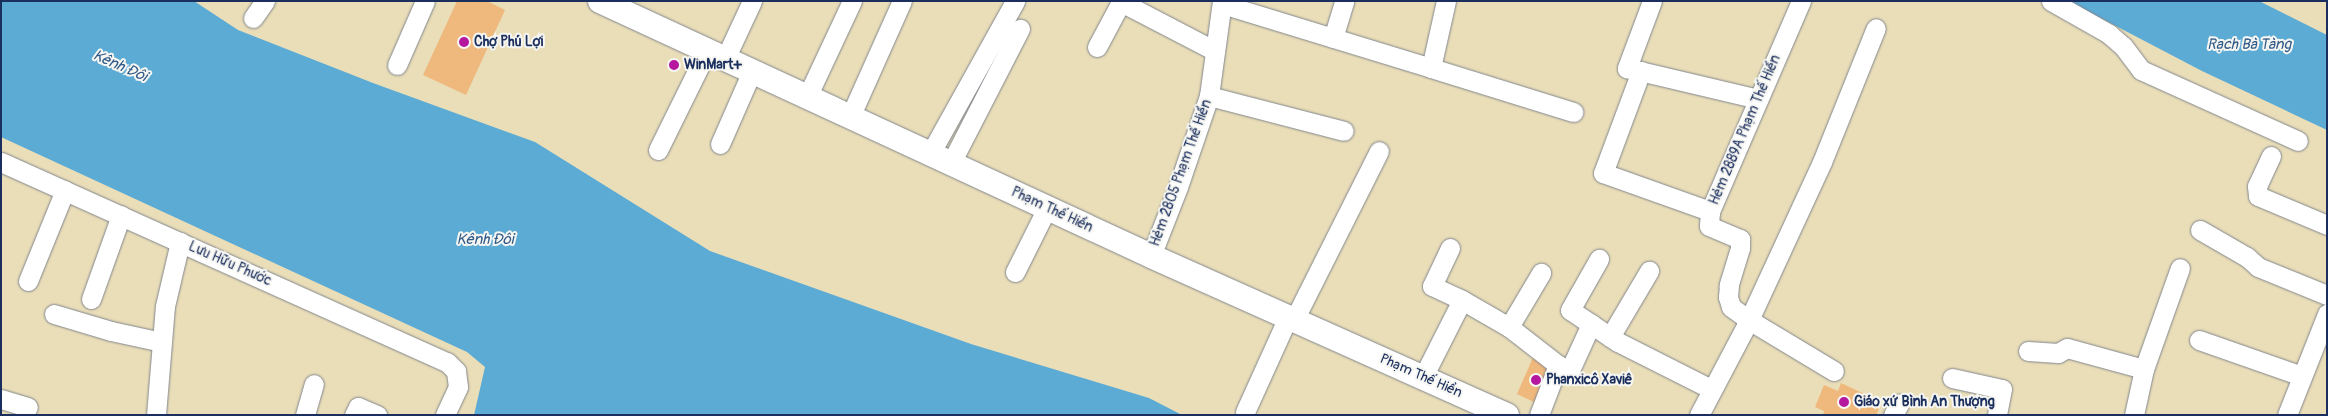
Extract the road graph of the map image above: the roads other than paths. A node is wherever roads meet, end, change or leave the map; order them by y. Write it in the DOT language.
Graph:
graph roads {
  1 [pos="264,1"];
  2 [pos="425,1"];
  3 [pos="752,1"];
  4 [pos="852,1"];
  5 [pos="902,1"];
  6 [pos="1344,1"];
  7 [pos="1446,1"];
  8 [pos="1652,1"];
  9 [pos="1800,1"];
  10 [pos="2051,1"];
  11 [pos="1222,2"];
  12 [pos="610,4"];
  13 [pos="1007,4"];
  14 [pos="253,18"];
  15 [pos="1876,28"];
  16 [pos="1020,29"];
  17 [pos="1333,38"];
  18 [pos="1097,47"];
  19 [pos="1215,51"];
  20 [pos="716,55"];
  21 [pos="397,65"];
  22 [pos="1431,68"];
  23 [pos="752,71"];
  24 [pos="1641,71"];
  25 [pos="1209,96"];
  26 [pos="806,97"];
  27 [pos="1758,100"];
  28 [pos="1573,112"];
  29 [pos="850,117"];
  30 [pos="1344,131"];
  31 [pos="2298,141"];
  32 [pos="720,144"];
  33 [pos="658,150"];
  34 [pos="1379,151"];
  35 [pos="2271,156"];
  36 [pos="940,158"];
  37 [pos="1,162"];
  38 [pos="65,190"];
  39 [pos="1047,208"];
  40 [pos="1710,211"];
  41 [pos="121,215"];
  42 [pos="2327,225"];
  43 [pos="2200,230"];
  44 [pos="180,242"];
  45 [pos="1450,248"];
  46 [pos="1151,256"];
  47 [pos="1599,259"];
  48 [pos="2180,268"];
  49 [pos="1649,271"];
  50 [pos="1015,272"];
  51 [pos="1541,273"];
  52 [pos="28,281"];
  53 [pos="2327,295"];
  54 [pos="91,299"];
  55 [pos="1462,300"];
  56 [pos="54,314"];
  57 [pos="2327,314"];
  58 [pos="1291,318"];
  59 [pos="1749,320"];
  60 [pos="1591,324"];
  61 [pos="1509,328"];
  62 [pos="1610,337"];
  63 [pos="2199,340"];
  64 [pos="162,342"];
  65 [pos="2028,351"];
  66 [pos="1558,365"];
  67 [pos="2144,369"];
  68 [pos="1834,371"];
  69 [pos="2302,376"];
  70 [pos="1424,377"];
  71 [pos="1952,378"];
  72 [pos="314,384"];
  73 [pos="1711,389"];
  74 [pos="1,398"];
  75 [pos="28,407"];
  76 [pos="1244,412"];
  77 [pos="2135,414"];
  78 [pos="156,415"];
  79 [pos="305,415"];
  80 [pos="354,415"];
  81 [pos="377,415"];
  82 [pos="445,415"];
  83 [pos="1507,415"];
  84 [pos="1538,415"];
  85 [pos="1699,415"];
  86 [pos="1997,415"];
  87 [pos="2287,415"];
  1 -- 14 [label="street"];
  2 -- 21 [label="street"];
  3 -- 20 [label="street"];
  4 -- 26 [label="street"];
  5 -- 29 [label="street"];
  6 -- 17 [label="street"];
  7 -- 22 [label="street"];
  8 -- 24 [label="street"];
  9 -- 27 [label="street, Hẻm 2889A Phạm Thế Hiển"];
  10 -- 31 [label="street"];
  11 -- 17 [label="street"];
  11 -- 19 [label="street, Hẻm 2805 Phạm Thế Hiển"];
  12 -- 20 [label="main road, Phạm Thế Hiển"];
  13 -- 36 [label="street"];
  15 -- 59 [label="street"];
  16 -- 36 [label="street"];
  17 -- 22 [label="street"];
  18 -- 19 [label="street"];
  19 -- 25 [label="street, Hẻm 2805 Phạm Thế Hiển"];
  20 -- 23 [label="main road, Phạm Thế Hiển"];
  20 -- 33 [label="street"];
  22 -- 28 [label="street"];
  23 -- 26 [label="main road, Phạm Thế Hiển"];
  23 -- 32 [label="street"];
  24 -- 27 [label="street"];
  24 -- 40 [label="street"];
  25 -- 30 [label="street"];
  25 -- 46 [label="street, Hẻm 2805 Phạm Thế Hiển"];
  26 -- 29 [label="main road, Phạm Thế Hiển"];
  27 -- 40 [label="street, Hẻm 2889A Phạm Thế Hiển"];
  29 -- 36 [label="main road, Phạm Thế Hiển"];
  34 -- 58 [label="street"];
  35 -- 42 [label="street"];
  36 -- 39 [label="main road, Phạm Thế Hiển"];
  37 -- 38 [label="street, Lưu Hữu Phước"];
  38 -- 41 [label="street, Lưu Hữu Phước"];
  38 -- 52 [label="street"];
  39 -- 46 [label="main road, Phạm Thế Hiển"];
  39 -- 50 [label="street"];
  40 -- 59 [label="street, Hẻm 2889A Phạm Thế Hiển"];
  41 -- 44 [label="street, Lưu Hữu Phước"];
  41 -- 54 [label="street"];
  43 -- 53 [label="street"];
  44 -- 64 [label="street"];
  44 -- 82 [label="street, Lưu Hữu Phước"];
  45 -- 55 [label="street"];
  46 -- 58 [label="main road, Phạm Thế Hiển"];
  47 -- 60 [label="street"];
  48 -- 67 [label="street"];
  49 -- 62 [label="street"];
  51 -- 61 [label="street"];
  55 -- 61 [label="street"];
  55 -- 70 [label="street"];
  56 -- 64 [label="street"];
  57 -- 69 [label="street"];
  58 -- 70 [label="main road, Phạm Thế Hiển"];
  58 -- 76 [label="street"];
  59 -- 68 [label="street"];
  59 -- 73 [label="street"];
  60 -- 62 [label="street"];
  60 -- 66 [label="street"];
  61 -- 66 [label="street"];
  62 -- 73 [label="street"];
  63 -- 69 [label="street"];
  64 -- 78 [label="street"];
  65 -- 67 [label="street"];
  66 -- 84 [label="street"];
  67 -- 77 [label="street"];
  69 -- 87 [label="street"];
  70 -- 83 [label="main road, Phạm Thế Hiển"];
  71 -- 86 [label="street"];
  72 -- 79 [label="street"];
  73 -- 85 [label="street"];
  74 -- 75 [label="street"];
  80 -- 81 [label="street"];
}
